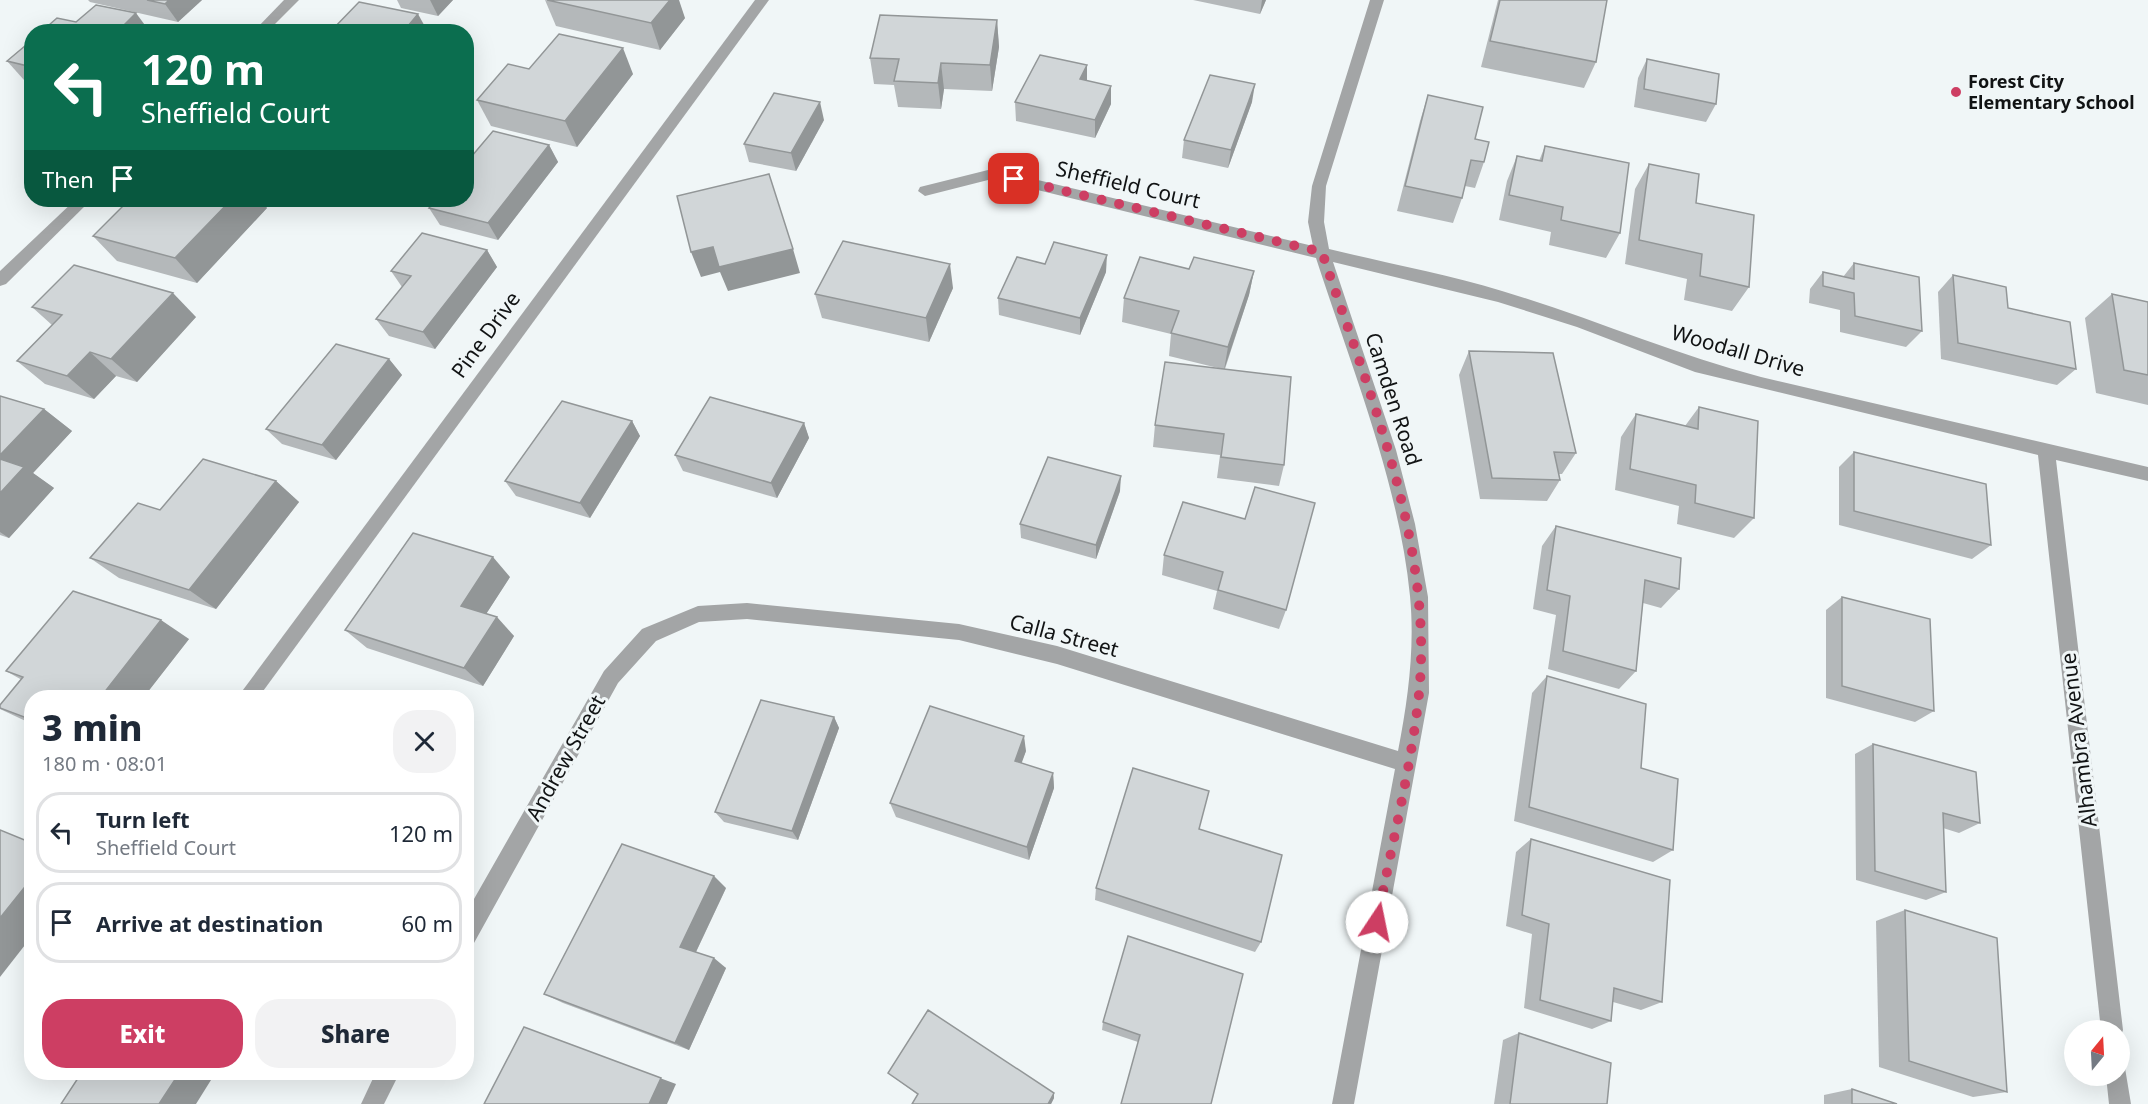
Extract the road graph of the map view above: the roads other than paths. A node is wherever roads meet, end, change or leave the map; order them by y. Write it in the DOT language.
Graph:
graph roads {
  1 [pos="292,0"];
  2 [pos="762,0"];
  3 [pos="1377,0"];
  4 [pos="267,24"];
  5 [pos="926,191"];
  6 [pos="77,207"];
  7 [pos="1322,252"];
  8 [pos="0,280"];
  9 [pos="2046,450"];
  10 [pos="2148,474"];
  11 [pos="698,614"];
  12 [pos="252,690"];
  13 [pos="1407,763"];
  14 [pos="474,921"];
  15 [pos="2111,1020"];
  16 [pos="385,1080"];
  17 [pos="2118,1086"];
  18 [pos="372,1104"];
  19 [pos="1343,1104"];
  20 [pos="2120,1104"];
  1 -- 4 [label="street"];
  2 -- 12 [label="street, Pine Drive"];
  3 -- 7 [label="street, Camden Road"];
  5 -- 7 [label="street, Sheffield Court"];
  6 -- 8 [label="street"];
  7 -- 9 [label="street, Woodall Drive"];
  7 -- 13 [label="street, Camden Road"];
  9 -- 10 [label="street, Woodall Drive"];
  9 -- 15 [label="street, Alhambra Avenue"];
  11 -- 13 [label="street, Calla Street"];
  11 -- 14 [label="street, Andrew Street"];
  13 -- 19 [label="street, Camden Road"];
  16 -- 18 [label="street"];
  17 -- 20 [label="street"];
}
